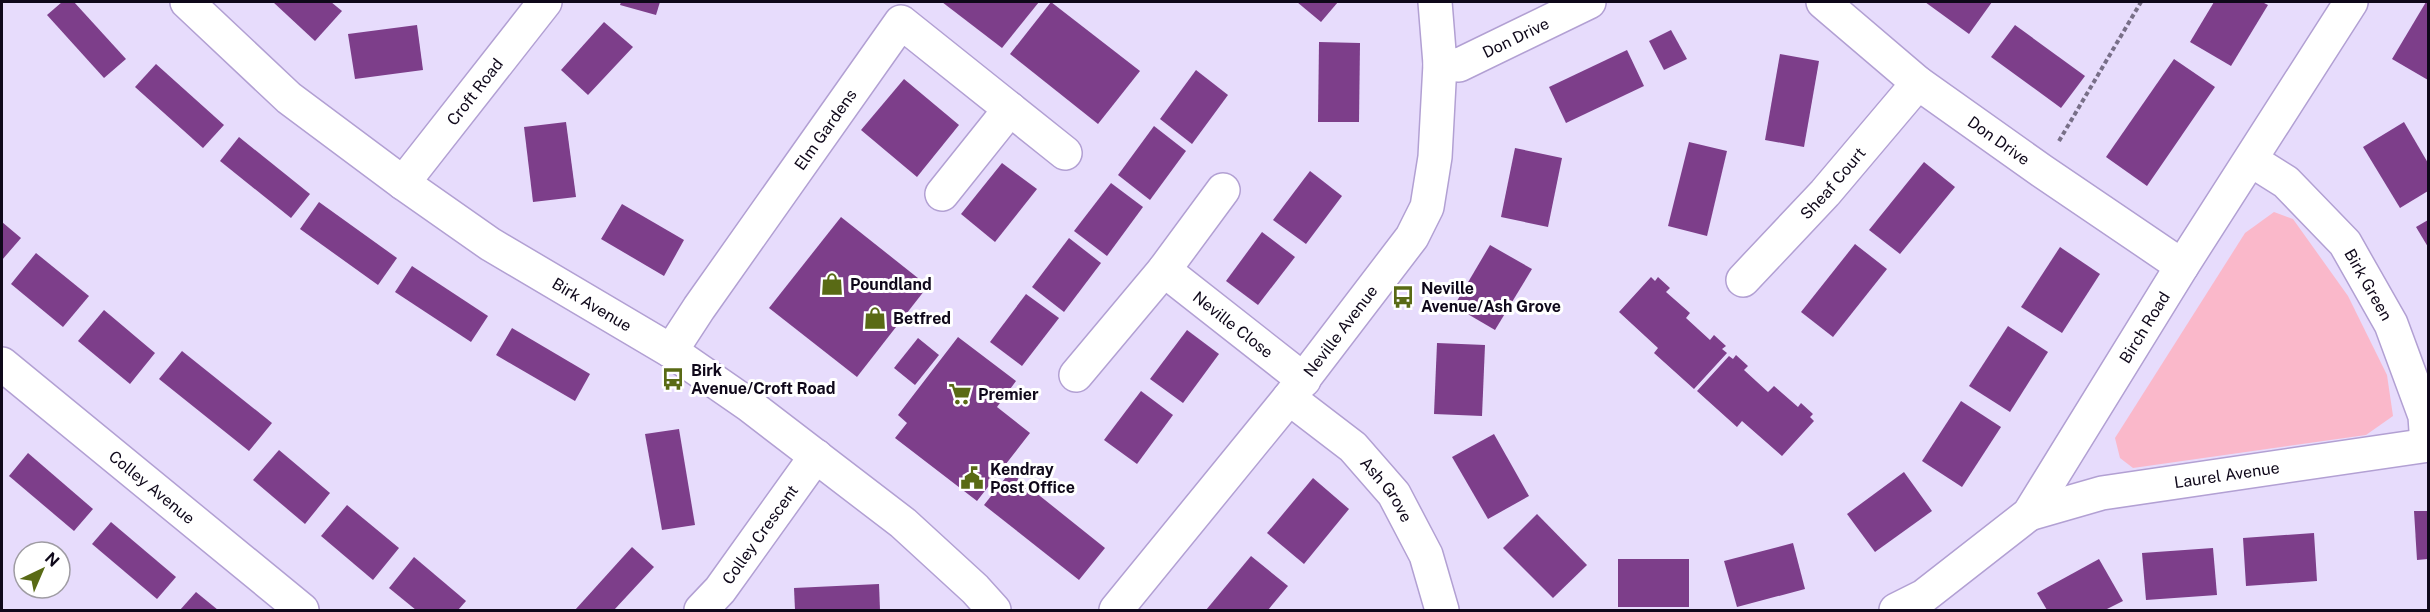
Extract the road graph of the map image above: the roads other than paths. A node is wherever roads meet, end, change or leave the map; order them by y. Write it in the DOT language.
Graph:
graph roads {
  1 [pos="187,2"];
  2 [pos="545,2"];
  3 [pos="1435,2"];
  4 [pos="1589,2"];
  5 [pos="1823,2"];
  6 [pos="2351,2"];
  7 [pos="1440,64"];
  8 [pos="1918,83"];
  9 [pos="1010,109"];
  10 [pos="1065,153"];
  11 [pos="2251,160"];
  12 [pos="403,183"];
  13 [pos="1223,190"];
  14 [pos="942,194"];
  15 [pos="2182,266"];
  16 [pos="1164,270"];
  17 [pos="1743,280"];
  18 [pos="671,351"];
  19 [pos="2,364"];
  20 [pos="1076,375"];
  21 [pos="1297,389"];
  22 [pos="2428,445"];
  23 [pos="816,456"];
  24 [pos="2029,514"];
  25 [pos="302,610"];
  26 [pos="701,610"];
  27 [pos="994,610"];
  28 [pos="1116,610"];
  29 [pos="1442,610"];
  30 [pos="1896,610"];
  1 -- 12 [label="street, Birk Avenue"];
  2 -- 12 [label="street, Croft Road"];
  3 -- 7 [label="street, Neville Avenue"];
  4 -- 7 [label="street, Don Drive"];
  5 -- 8 [label="street, Don Drive"];
  6 -- 11 [label="street, Birch Road"];
  7 -- 21 [label="street, Neville Avenue"];
  8 -- 15 [label="street, Don Drive"];
  8 -- 17 [label="street, Sheaf Court"];
  9 -- 10 [label="street, Elm Gardens"];
  9 -- 14 [label="street"];
  9 -- 18 [label="street, Elm Gardens"];
  11 -- 15 [label="street, Birch Road"];
  11 -- 22 [label="street, Birk Green"];
  12 -- 18 [label="street, Birk Avenue"];
  13 -- 16 [label="street"];
  15 -- 24 [label="street, Birch Road"];
  16 -- 20 [label="street"];
  16 -- 21 [label="street, Neville Close"];
  18 -- 23 [label="street, Birk Avenue"];
  19 -- 25 [label="street, Colley Avenue"];
  21 -- 28 [label="street, Neville Avenue"];
  21 -- 29 [label="street, Ash Grove"];
  22 -- 24 [label="street, Laurel Avenue"];
  23 -- 26 [label="street, Colley Crescent"];
  23 -- 27 [label="street, Birk Avenue"];
  24 -- 30 [label="street, Birch Road"];
}
